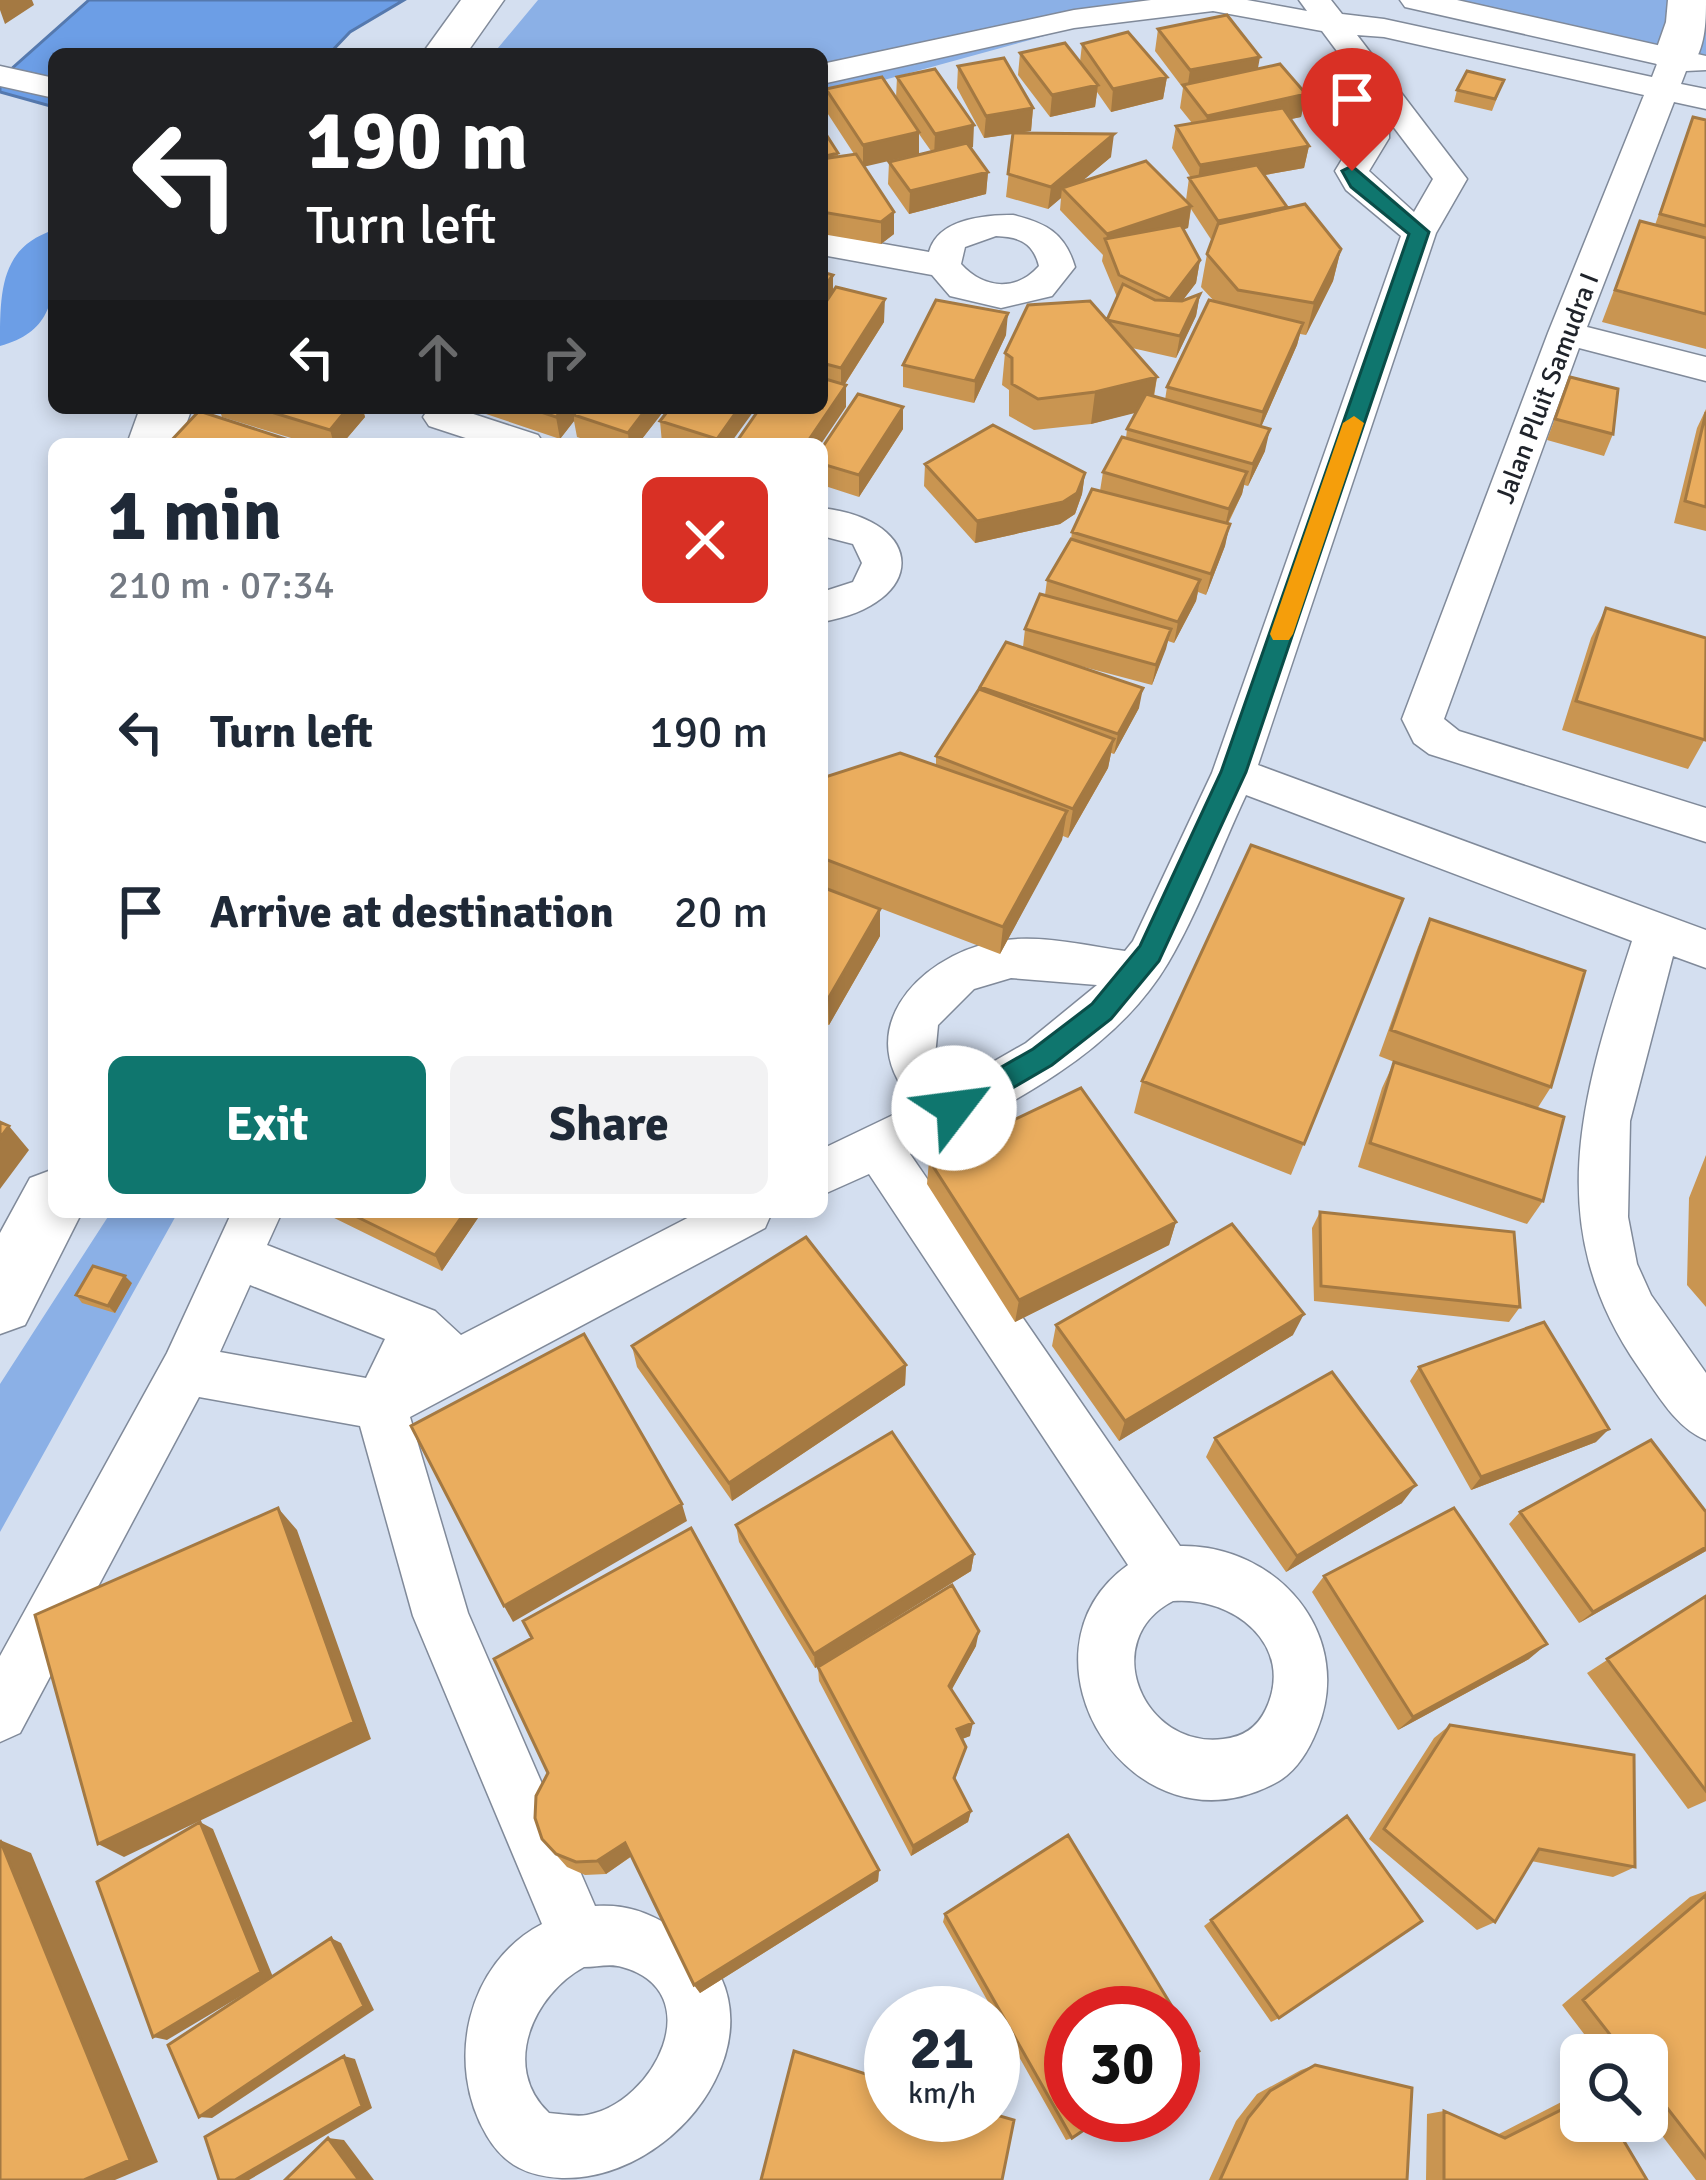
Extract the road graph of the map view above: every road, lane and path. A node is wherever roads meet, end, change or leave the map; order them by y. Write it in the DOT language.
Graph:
graph roads {
  1 [pos="483,0"];
  2 [pos="1416,0"];
  3 [pos="1222,1"];
  4 [pos="1302,10"];
  5 [pos="1684,46"];
  6 [pos="448,48"];
  7 [pos="828,73"];
  8 [pos="0,76"];
  9 [pos="48,87"];
  10 [pos="1706,99"];
  11 [pos="1414,129"];
  12 [pos="1372,139"];
  13 [pos="1419,232"];
  14 [pos="828,245"];
  15 [pos="943,266"];
  16 [pos="1566,333"];
  17 [pos="1706,369"];
  18 [pos="437,423"];
  19 [pos="500,438"];
  20 [pos="828,523"];
  21 [pos="828,606"];
  22 [pos="1234,772"];
  23 [pos="1706,825"];
  24 [pos="1658,932"];
  25 [pos="1706,949"];
  26 [pos="1136,971"];
  27 [pos="954,1108"];
  28 [pos="877,1144"];
  29 [pos="828,1170"];
  30 [pos="48,1210"];
  31 [pos="733,1218"];
  32 [pos="247,1234"];
  33 [pos="0,1302"];
  34 [pos="439,1345"];
  35 [pos="186,1370"];
  36 [pos="380,1405"];
  37 [pos="1706,1415"];
  38 [pos="1167,1575"];
  39 [pos="0,1713"];
  40 [pos="578,1937"];
  1 -- 6 [label="street"];
  2 -- 5 [label="street"];
  3 -- 4 [label="street"];
  3 -- 7 [label="street"];
  4 -- 5 [label="street"];
  4 -- 11 [label="street"];
  4 -- 12 [label="street"];
  5 -- 10 [label="street"];
  5 -- 16 [label="street, Jalan Pluit Samudra I"];
  8 -- 9 [label="street"];
  11 -- 12 [label="street"];
  11 -- 13 [label="street"];
  12 -- 13 [label="street"];
  13 -- 22 [label="street"];
  14 -- 15 [label="street"];
  16 -- 17 [label="street"];
  16 -- 23 [label="street, Jalan Pluit Samudra I"];
  18 -- 19 [label="street"];
  20 -- 21 [label="street"];
  22 -- 24 [label="street"];
  22 -- 26 [label="street"];
  24 -- 25 [label="street"];
  24 -- 37 [label="street"];
  26 -- 27 [label="street"];
  26 -- 27 [label="street"];
  27 -- 28 [label="street"];
  28 -- 29 [label="street"];
  28 -- 38 [label="street"];
  30 -- 33 [label="street"];
  31 -- 34 [label="street"];
  32 -- 34 [label="street"];
  32 -- 35 [label="street"];
  34 -- 36 [label="street"];
  35 -- 36 [label="street"];
  35 -- 39 [label="street"];
  36 -- 40 [label="street"];
}
